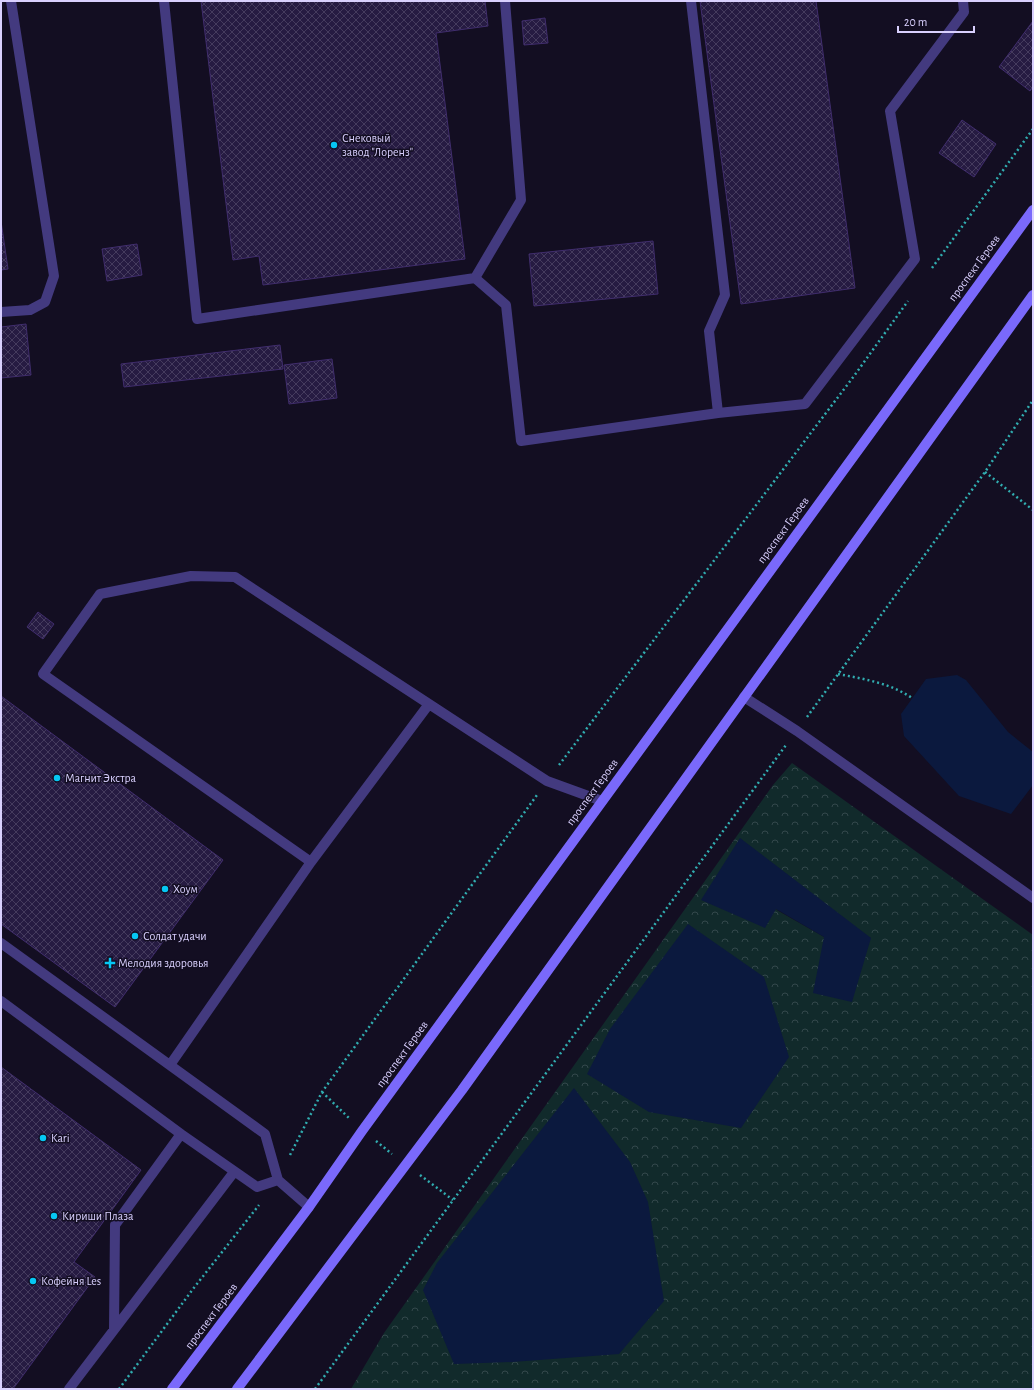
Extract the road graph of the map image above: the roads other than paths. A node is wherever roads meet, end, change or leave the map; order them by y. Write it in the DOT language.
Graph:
graph roads {
  1 [pos="11,1"];
  2 [pos="164,1"];
  3 [pos="505,1"];
  4 [pos="691,1"];
  5 [pos="963,1"];
  6 [pos="1033,210"];
  7 [pos="475,278"];
  8 [pos="1033,295"];
  9 [pos="1,312"];
  10 [pos="718,413"];
  11 [pos="744,697"];
  12 [pos="429,704"];
  13 [pos="602,801"];
  14 [pos="311,862"];
  15 [pos="1033,898"];
  16 [pos="1,943"];
  17 [pos="1,1001"];
  18 [pos="170,1065"];
  19 [pos="181,1134"];
  20 [pos="234,1172"];
  21 [pos="278,1180"];
  22 [pos="309,1207"];
  23 [pos="114,1330"];
  24 [pos="69,1389"];
  25 [pos="172,1389"];
  26 [pos="237,1389"];
  1 -- 9 [label="lane"];
  2 -- 7 [label="lane"];
  3 -- 7 [label="lane"];
  4 -- 10 [label="lane"];
  5 -- 10 [label="lane"];
  6 -- 13 [label="main road, проспект Героев"];
  7 -- 10 [label="lane"];
  8 -- 11 [label="main road"];
  11 -- 15 [label="lane"];
  11 -- 26 [label="main road"];
  12 -- 13 [label="lane"];
  12 -- 14 [label="lane"];
  12 -- 14 [label="lane"];
  13 -- 22 [label="main road, проспект Героев"];
  14 -- 18 [label="lane"];
  16 -- 18 [label="lane"];
  17 -- 19 [label="lane"];
  18 -- 21 [label="lane"];
  19 -- 20 [label="lane"];
  19 -- 23 [label="lane"];
  20 -- 21 [label="lane"];
  20 -- 23 [label="lane"];
  21 -- 22 [label="lane"];
  22 -- 25 [label="main road, проспект Героев"];
  23 -- 24 [label="lane"];
}
